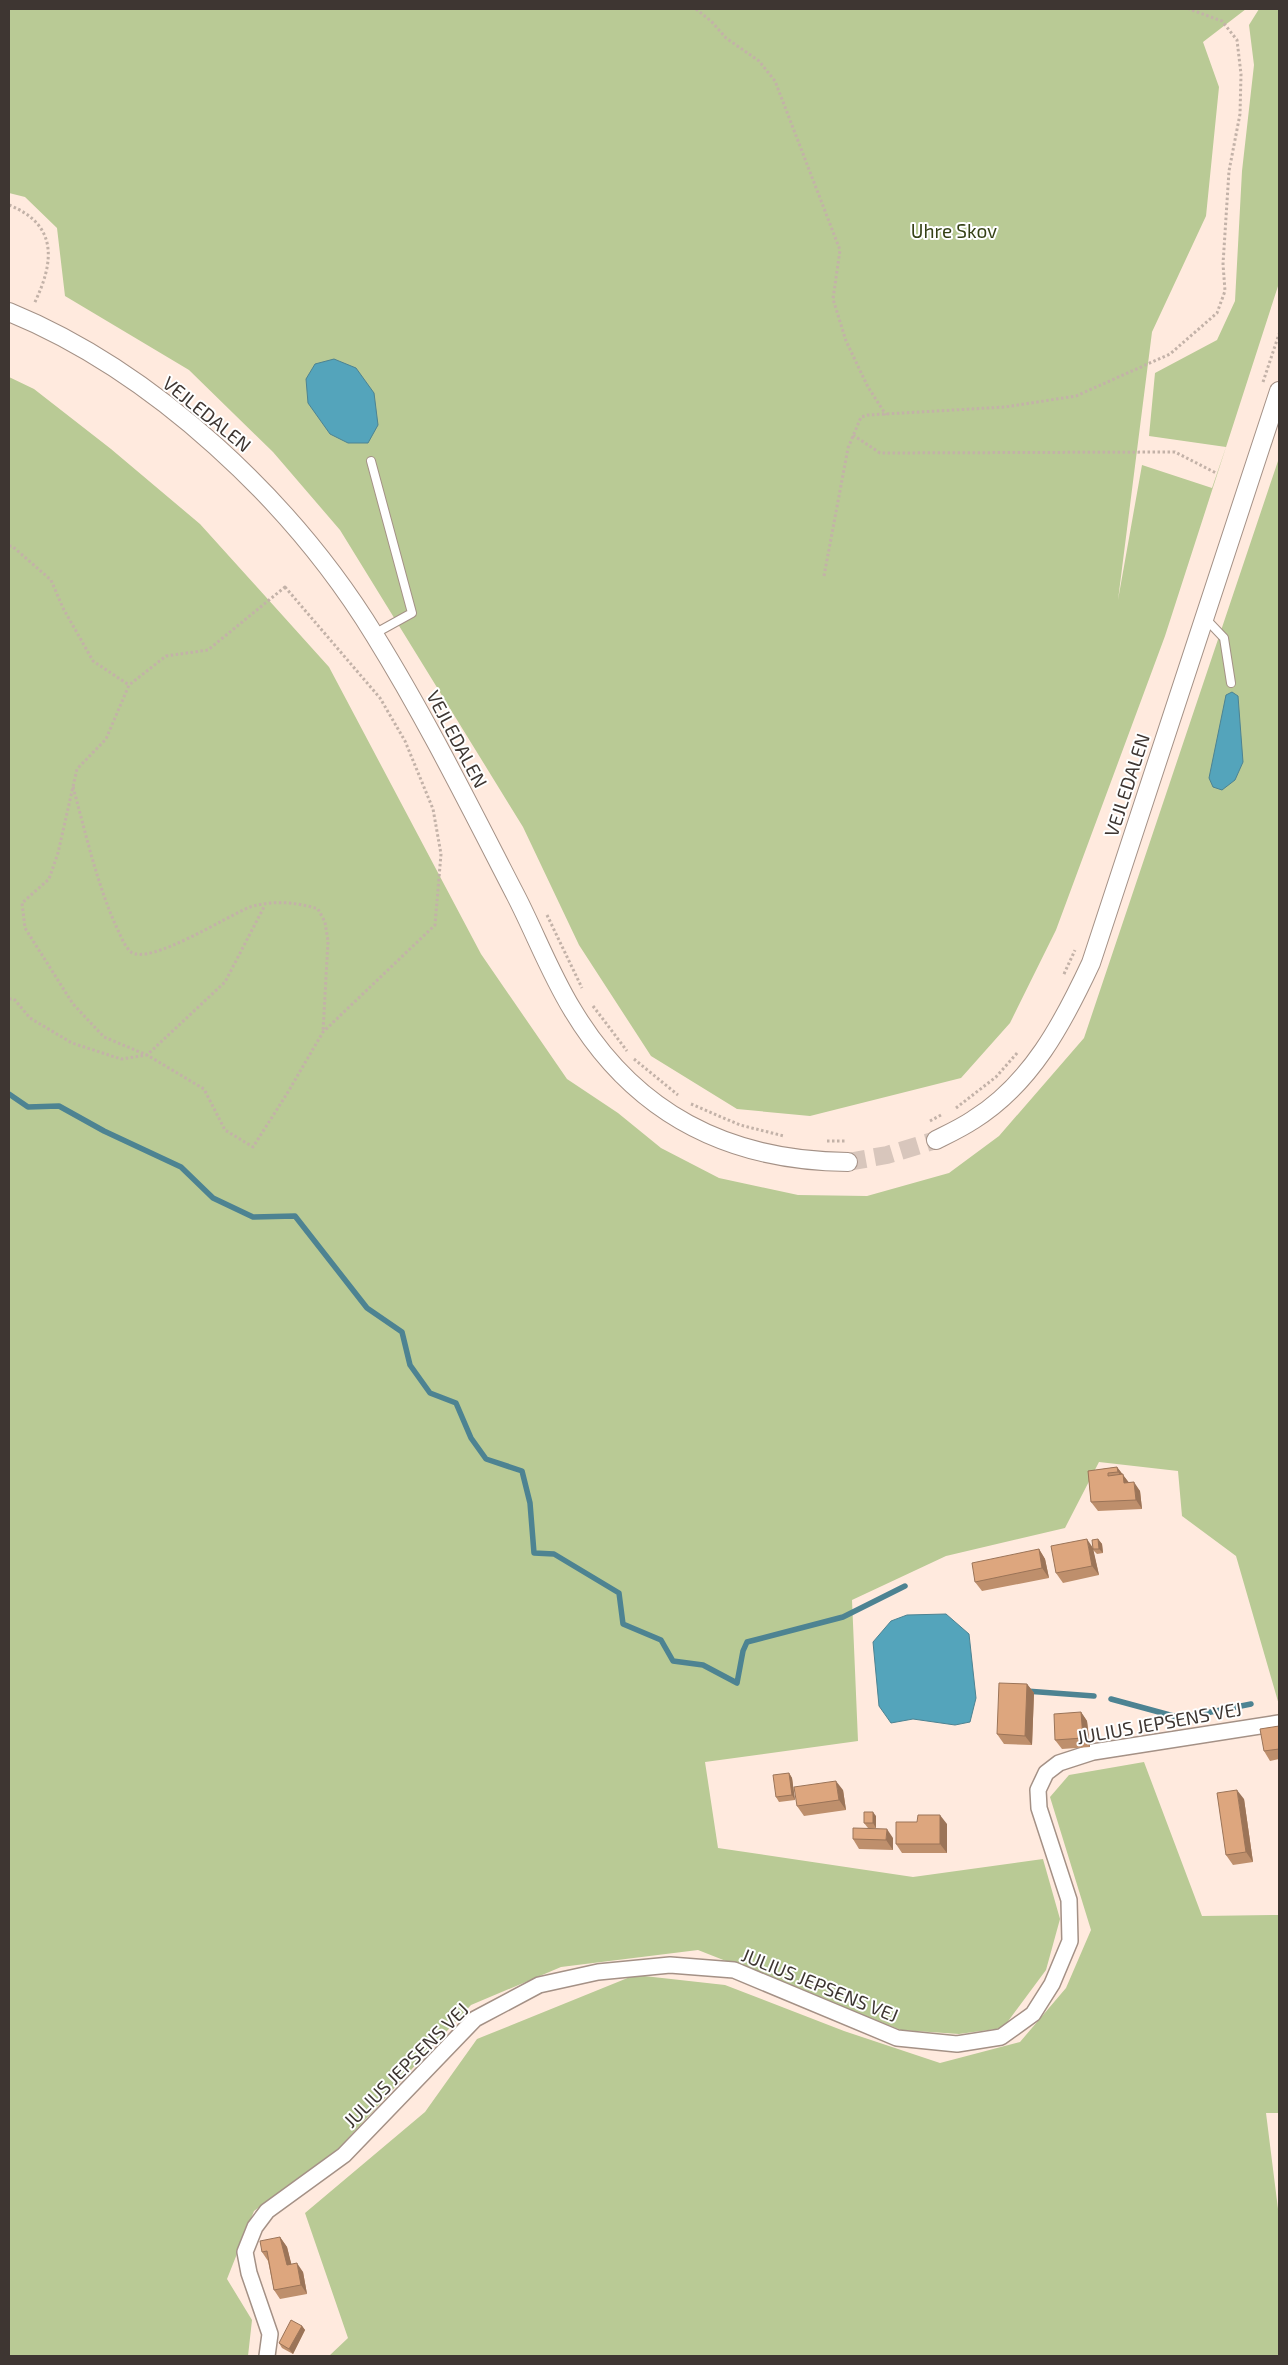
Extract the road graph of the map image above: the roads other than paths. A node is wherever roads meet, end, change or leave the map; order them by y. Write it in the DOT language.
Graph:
graph roads {
  1 [pos="9,312"];
  2 [pos="1279,391"];
  3 [pos="371,461"];
  4 [pos="1205,618"];
  5 [pos="374,634"];
  6 [pos="1231,683"];
  7 [pos="936,1140"];
  8 [pos="848,1162"];
  9 [pos="1279,1723"];
  10 [pos="267,2356"];
  1 -- 5 [label="street, VEJLEDALEN"];
  2 -- 4 [label="street, VEJLEDALEN"];
  3 -- 5 [label="lane"];
  4 -- 6 [label="lane"];
  4 -- 7 [label="street, VEJLEDALEN"];
  5 -- 8 [label="street, VEJLEDALEN"];
  9 -- 10 [label="street, JULIUS JEPSENS VEJ"];
}
